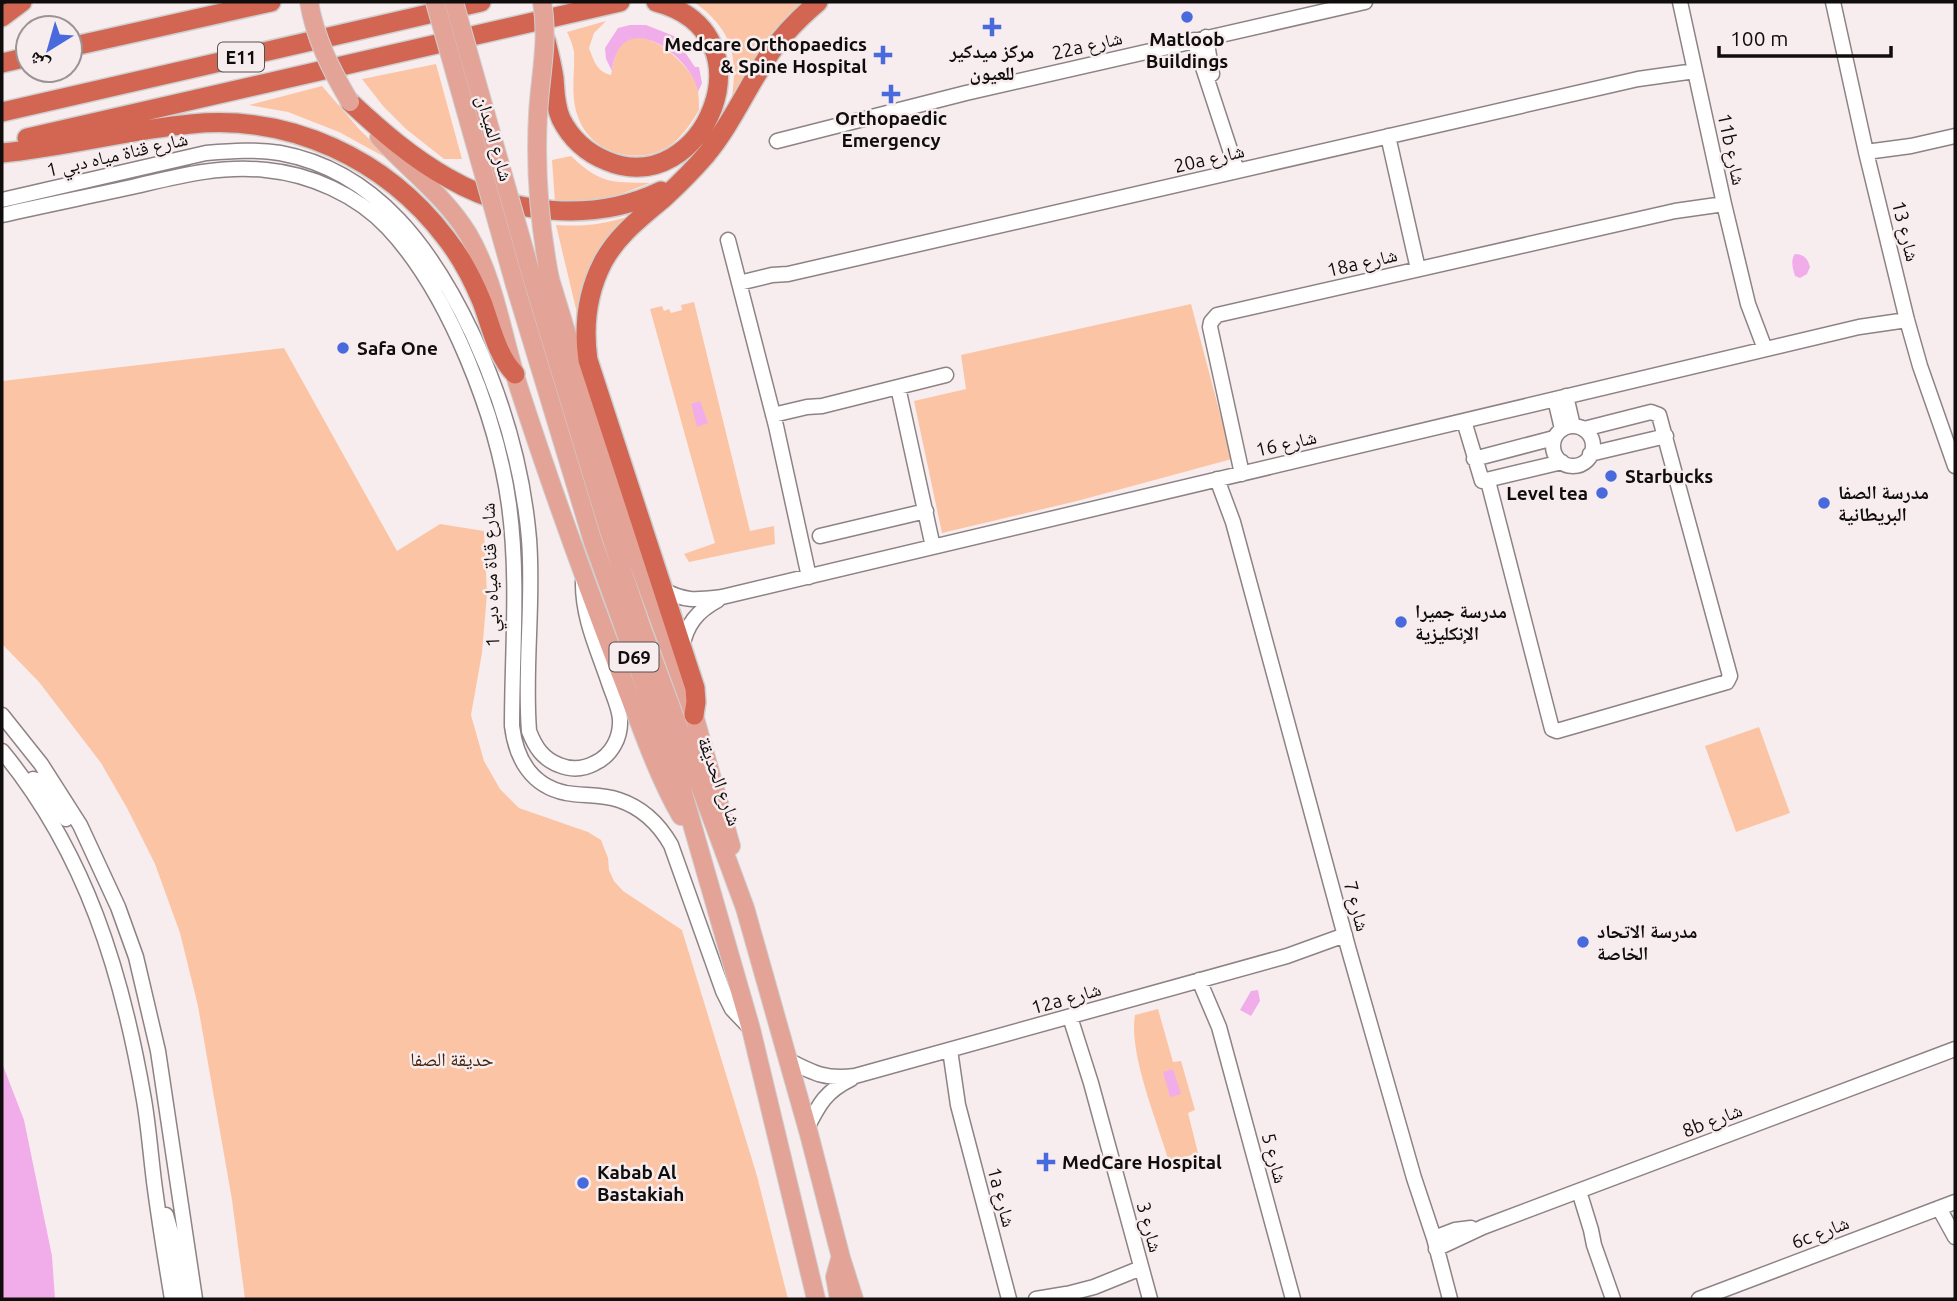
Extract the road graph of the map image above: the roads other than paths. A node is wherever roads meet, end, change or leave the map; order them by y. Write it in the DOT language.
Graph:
graph roads {
  1 [pos="22,2"];
  2 [pos="271,2"];
  3 [pos="309,2"];
  4 [pos="435,2"];
  5 [pos="454,2"];
  6 [pos="481,2"];
  7 [pos="542,2"];
  8 [pos="620,2"];
  9 [pos="656,2"];
  10 [pos="818,2"];
  11 [pos="1365,2"];
  12 [pos="1680,2"];
  13 [pos="1833,2"];
  14 [pos="2,18"];
  15 [pos="1200,39"];
  16 [pos="546,41"];
  17 [pos="84,44"];
  18 [pos="1694,65"];
  19 [pos="350,102"];
  20 [pos="2,112"];
  21 [pos="1388,136"];
  22 [pos="1955,136"];
  23 [pos="777,141"];
  24 [pos="2,144"];
  25 [pos="2,153"];
  26 [pos="1867,157"];
  27 [pos="693,169"];
  28 [pos="1231,172"];
  29 [pos="1722,197"];
  30 [pos="2,200"];
  31 [pos="2,215"];
  32 [pos="728,240"];
  33 [pos="1418,269"];
  34 [pos="533,281"];
  35 [pos="741,288"];
  36 [pos="1906,314"];
  37 [pos="1760,350"];
  38 [pos="515,374"];
  39 [pos="946,375"];
  40 [pos="898,387"];
  41 [pos="1561,398"];
  42 [pos="774,420"];
  43 [pos="1464,421"];
  44 [pos="1568,431"];
  45 [pos="1666,436"];
  46 [pos="1590,454"];
  47 [pos="1474,458"];
  48 [pos="1562,462"];
  49 [pos="1955,466"];
  50 [pos="1229,477"];
  51 [pos="1488,481"];
  52 [pos="926,511"];
  53 [pos="820,536"];
  54 [pos="933,547"];
  55 [pos="583,576"];
  56 [pos="809,577"];
  57 [pos="662,589"];
  58 [pos="722,597"];
  59 [pos="682,648"];
  60 [pos="2,715"];
  61 [pos="694,715"];
  62 [pos="2,751"];
  63 [pos="30,787"];
  64 [pos="695,837"];
  65 [pos="728,863"];
  66 [pos="108,883"];
  67 [pos="1347,941"];
  68 [pos="1204,979"];
  69 [pos="1075,1015"];
  70 [pos="751,1030"];
  71 [pos="1955,1048"];
  72 [pos="944,1051"];
  73 [pos="788,1060"];
  74 [pos="855,1076"];
  75 [pos="807,1128"];
  76 [pos="155,1192"];
  77 [pos="1574,1193"];
  78 [pos="1949,1204"];
  79 [pos="1425,1213"];
  80 [pos="1955,1219"];
  81 [pos="1456,1235"];
  82 [pos="1955,1237"];
  83 [pos="1435,1243"];
  84 [pos="841,1258"];
  85 [pos="1443,1272"];
  86 [pos="1143,1273"];
  87 [pos="1062,1297"];
  88 [pos="172,1299"];
  89 [pos="182,1299"];
  90 [pos="195,1299"];
  91 [pos="816,1299"];
  92 [pos="839,1299"];
  93 [pos="854,1299"];
  94 [pos="1009,1299"];
  95 [pos="1036,1299"];
  96 [pos="1150,1299"];
  97 [pos="1293,1299"];
  98 [pos="1450,1299"];
  99 [pos="1613,1299"];
  100 [pos="1699,1299"];
  1 -- 14 [label="highway"];
  2 -- 17 [label="highway, E11"];
  3 -- 19 [label="main road, bridge"];
  4 -- 34 [label="main road, شارع الميدان / D69, bridge"];
  5 -- 34 [label="main road, شارع الميدان / D69, bridge"];
  6 -- 20 [label="highway, E11"];
  7 -- 16 [label="main road, bridge"];
  8 -- 24 [label="highway"];
  9 -- 16 [label="highway"];
  10 -- 27 [label="highway"];
  11 -- 15 [label="street, 22a شارع"];
  12 -- 18 [label="street, 11b شارع"];
  13 -- 26 [label="street, شارع 13"];
  15 -- 23 [label="street, 22a شارع"];
  15 -- 28 [label="street"];
  16 -- 34 [label="main road, bridge"];
  18 -- 21 [label="street, 20a شارع"];
  18 -- 29 [label="street, 11b شارع"];
  19 -- 27 [label="highway"];
  19 -- 38 [label="main road"];
  21 -- 28 [label="street, 20a شارع"];
  21 -- 33 [label="street"];
  22 -- 26 [label="street"];
  25 -- 38 [label="highway"];
  26 -- 36 [label="street, شارع 13"];
  27 -- 57 [label="highway"];
  28 -- 35 [label="street, 20a شارع"];
  29 -- 33 [label="street, 18a شارع"];
  29 -- 37 [label="street, 11b شارع"];
  30 -- 55 [label="street, شارع قناة مياه دبي 1"];
  31 -- 70 [label="street, شارع قناة مياه دبي 1"];
  32 -- 35 [label="street"];
  33 -- 50 [label="street, 18a شارع"];
  34 -- 61 [label="main road"];
  34 -- 64 [label="main road, شارع الحديقة / D69"];
  34 -- 65 [label="main road, شارع الحديقة / D69"];
  35 -- 42 [label="street"];
  36 -- 37 [label="street, شارع 16"];
  36 -- 49 [label="street, شارع 13"];
  37 -- 41 [label="street, شارع 16"];
  38 -- 55 [label="main road"];
  39 -- 40 [label="street"];
  40 -- 42 [label="street"];
  40 -- 52 [label="street"];
  41 -- 43 [label="street, شارع 16"];
  41 -- 44 [label="street"];
  42 -- 56 [label="street"];
  43 -- 47 [label="street"];
  43 -- 50 [label="street, شارع 16"];
  44 -- 45 [label="street"];
  44 -- 46 [label="street"];
  44 -- 47 [label="street"];
  44 -- 48 [label="street"];
  45 -- 46 [label="street"];
  45 -- 51 [label="street"];
  46 -- 48 [label="street"];
  47 -- 51 [label="street"];
  48 -- 51 [label="street"];
  50 -- 54 [label="street, شارع 16"];
  50 -- 67 [label="street, شارع 7"];
  52 -- 53 [label="street"];
  52 -- 54 [label="street"];
  54 -- 56 [label="street, شارع 16"];
  55 -- 64 [label="main road"];
  56 -- 58 [label="street, شارع 16"];
  57 -- 58 [label="street, شارع 16"];
  57 -- 59 [label="highway"];
  58 -- 59 [label="street, شارع 16"];
  59 -- 61 [label="highway"];
  60 -- 66 [label="street"];
  61 -- 65 [label="main road"];
  62 -- 63 [label="street"];
  63 -- 66 [label="street"];
  63 -- 76 [label="street"];
  64 -- 70 [label="main road, شارع الحديقة / D69"];
  65 -- 73 [label="main road, شارع الحديقة / D69"];
  66 -- 90 [label="street"];
  67 -- 68 [label="street, 12a شارع"];
  67 -- 79 [label="street, شارع 7"];
  68 -- 69 [label="street, 12a شارع"];
  68 -- 97 [label="street, شارع 5"];
  69 -- 72 [label="street, 12a شارع"];
  69 -- 86 [label="street, شارع 3"];
  70 -- 91 [label="main road, شارع الحديقة / D69"];
  71 -- 77 [label="street, 8b شارع"];
  72 -- 74 [label="street, 12a شارع"];
  72 -- 94 [label="street, 1a شارع"];
  73 -- 74 [label="street, 12a شارع"];
  73 -- 75 [label="main road, شارع الحديقة / D69"];
  74 -- 75 [label="street, 12a شارع"];
  75 -- 84 [label="main road, شارع الحديقة / D69"];
  76 -- 88 [label="street"];
  76 -- 89 [label="street"];
  77 -- 81 [label="street, 8b شارع"];
  77 -- 99 [label="street"];
  78 -- 80 [label="street"];
  78 -- 82 [label="street"];
  78 -- 100 [label="street, 6c شارع"];
  79 -- 81 [label="street"];
  79 -- 83 [label="street, شارع 7"];
  81 -- 83 [label="street, 8b شارع"];
  81 -- 85 [label="street"];
  83 -- 85 [label="street, شارع 7"];
  84 -- 92 [label="main road"];
  84 -- 93 [label="main road, شارع الحديقة / D69"];
  85 -- 98 [label="street, شارع 7"];
  86 -- 87 [label="street"];
  86 -- 96 [label="street, شارع 3"];
  87 -- 95 [label="street"];
}
